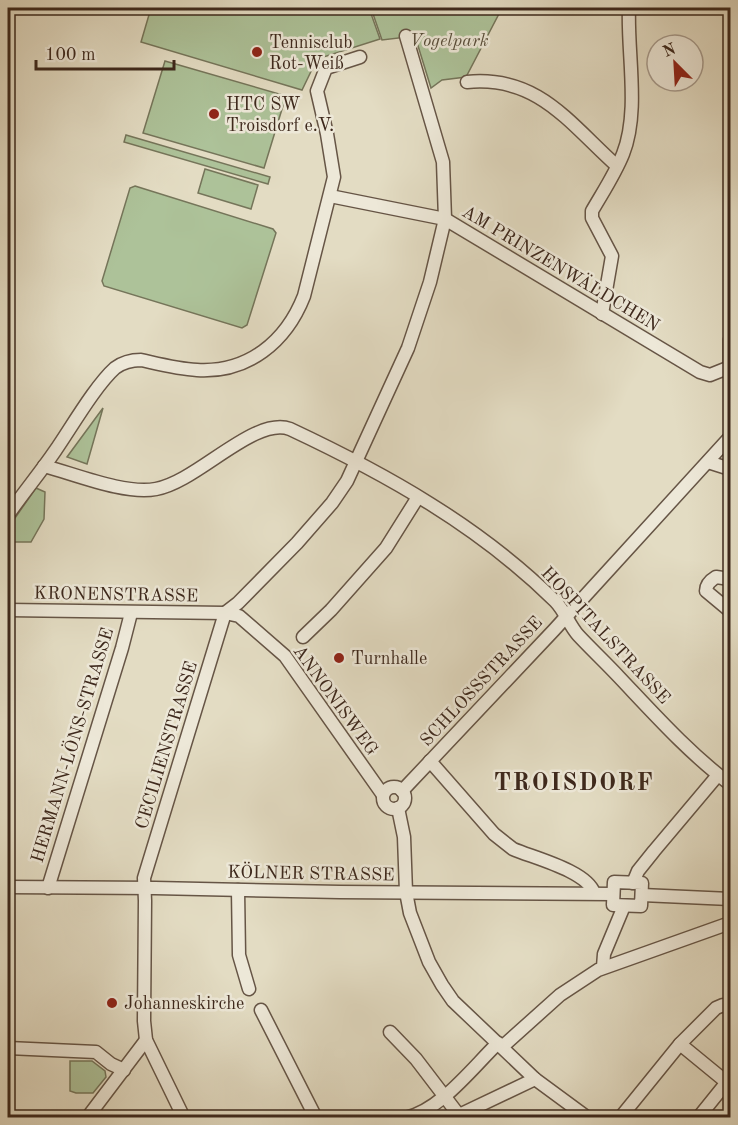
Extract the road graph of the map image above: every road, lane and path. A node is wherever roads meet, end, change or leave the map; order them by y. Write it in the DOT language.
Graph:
graph roads {
  1 [pos="629,8"];
  2 [pos="406,36"];
  3 [pos="360,57"];
  4 [pos="466,82"];
  5 [pos="617,166"];
  6 [pos="330,196"];
  7 [pos="445,219"];
  8 [pos="602,314"];
  9 [pos="730,339"];
  10 [pos="730,366"];
  11 [pos="730,437"];
  12 [pos="357,461"];
  13 [pos="708,462"];
  14 [pos="44,466"];
  15 [pos="730,469"];
  16 [pos="418,496"];
  17 [pos="8,515"];
  18 [pos="730,579"];
  19 [pos="8,610"];
  20 [pos="730,612"];
  21 [pos="131,613"];
  22 [pos="225,613"];
  23 [pos="566,617"];
  24 [pos="303,637"];
  25 [pos="430,761"];
  26 [pos="718,775"];
  27 [pos="730,784"];
  28 [pos="402,791"];
  29 [pos="383,795"];
  30 [pos="398,808"];
  31 [pos="633,882"];
  32 [pos="8,887"];
  33 [pos="48,888"];
  34 [pos="143,889"];
  35 [pos="238,890"];
  36 [pos="406,892"];
  37 [pos="594,893"];
  38 [pos="614,894"];
  39 [pos="642,895"];
  40 [pos="730,899"];
  41 [pos="624,906"];
  42 [pos="730,923"];
  43 [pos="603,967"];
  44 [pos="249,989"];
  45 [pos="730,1009"];
  46 [pos="261,1010"];
  47 [pos="391,1036"];
  48 [pos="146,1040"];
  49 [pos="680,1044"];
  50 [pos="500,1045"];
  51 [pos="8,1048"];
  52 [pos="124,1070"];
  53 [pos="535,1079"];
  54 [pos="728,1079"];
  55 [pos="445,1096"];
  56 [pos="411,1115"];
  57 [pos="455,1116"];
  58 [pos="87,1118"];
  59 [pos="184,1118"];
  60 [pos="316,1118"];
  61 [pos="588,1118"];
  62 [pos="620,1118"];
  63 [pos="698,1118"];
  1 -- 5 [label="street"];
  2 -- 7 [label="street"];
  3 -- 6 [label="street"];
  4 -- 5 [label="street"];
  5 -- 8 [label="street"];
  6 -- 7 [label="street, AM PRINZENWÄLDCHEN"];
  6 -- 14 [label="street"];
  7 -- 8 [label="street, AM PRINZENWÄLDCHEN"];
  7 -- 12 [label="street"];
  8 -- 10 [label="street, AM PRINZENWÄLDCHEN"];
  9 -- 10 [label="street"];
  11 -- 13 [label="street, SCHLOSSSTRASSE"];
  12 -- 14 [label="street, HOSPITALSTRASSE"];
  12 -- 16 [label="street, HOSPITALSTRASSE"];
  12 -- 22 [label="street"];
  13 -- 15 [label="street"];
  13 -- 23 [label="street, SCHLOSSSTRASSE"];
  14 -- 17 [label="street"];
  16 -- 23 [label="street, HOSPITALSTRASSE"];
  16 -- 24 [label="street"];
  18 -- 20 [label="street"];
  19 -- 21 [label="street, KRONENSTRASSE"];
  21 -- 22 [label="street, KRONENSTRASSE"];
  21 -- 33 [label="street, HERMANN-LÖNS-STRASSE"];
  22 -- 29 [label="street, ANNONISWEG"];
  22 -- 34 [label="street, CECILIENSTRASSE"];
  23 -- 25 [label="street, SCHLOSSSTRASSE"];
  23 -- 26 [label="street, HOSPITALSTRASSE"];
  25 -- 28 [label="street, SCHLOSSSTRASSE"];
  25 -- 37 [label="street"];
  26 -- 27 [label="street, HOSPITALSTRASSE"];
  26 -- 31 [label="street"];
  28 -- 29 [label="street"];
  28 -- 30 [label="street"];
  29 -- 30 [label="street"];
  30 -- 36 [label="street"];
  31 -- 38 [label="street"];
  31 -- 39 [label="street"];
  32 -- 33 [label="street, KÖLNER STRASSE"];
  33 -- 34 [label="street, KÖLNER STRASSE"];
  34 -- 35 [label="street, KÖLNER STRASSE"];
  34 -- 48 [label="street, CECILIENSTRASSE"];
  35 -- 36 [label="street, KÖLNER STRASSE"];
  35 -- 44 [label="street"];
  36 -- 37 [label="street, KÖLNER STRASSE"];
  36 -- 50 [label="street"];
  37 -- 38 [label="street, KÖLNER STRASSE"];
  38 -- 41 [label="street"];
  39 -- 40 [label="street"];
  39 -- 41 [label="street"];
  41 -- 43 [label="street"];
  42 -- 43 [label="street"];
  43 -- 50 [label="street"];
  45 -- 49 [label="street"];
  46 -- 60 [label="street"];
  47 -- 55 [label="street"];
  48 -- 52 [label="street"];
  48 -- 59 [label="street"];
  49 -- 54 [label="street"];
  49 -- 62 [label="street"];
  50 -- 53 [label="street"];
  50 -- 55 [label="street"];
  51 -- 52 [label="street"];
  52 -- 58 [label="street"];
  53 -- 57 [label="street"];
  53 -- 61 [label="street"];
  54 -- 63 [label="street"];
  55 -- 56 [label="street"];
  55 -- 57 [label="street"];
}
